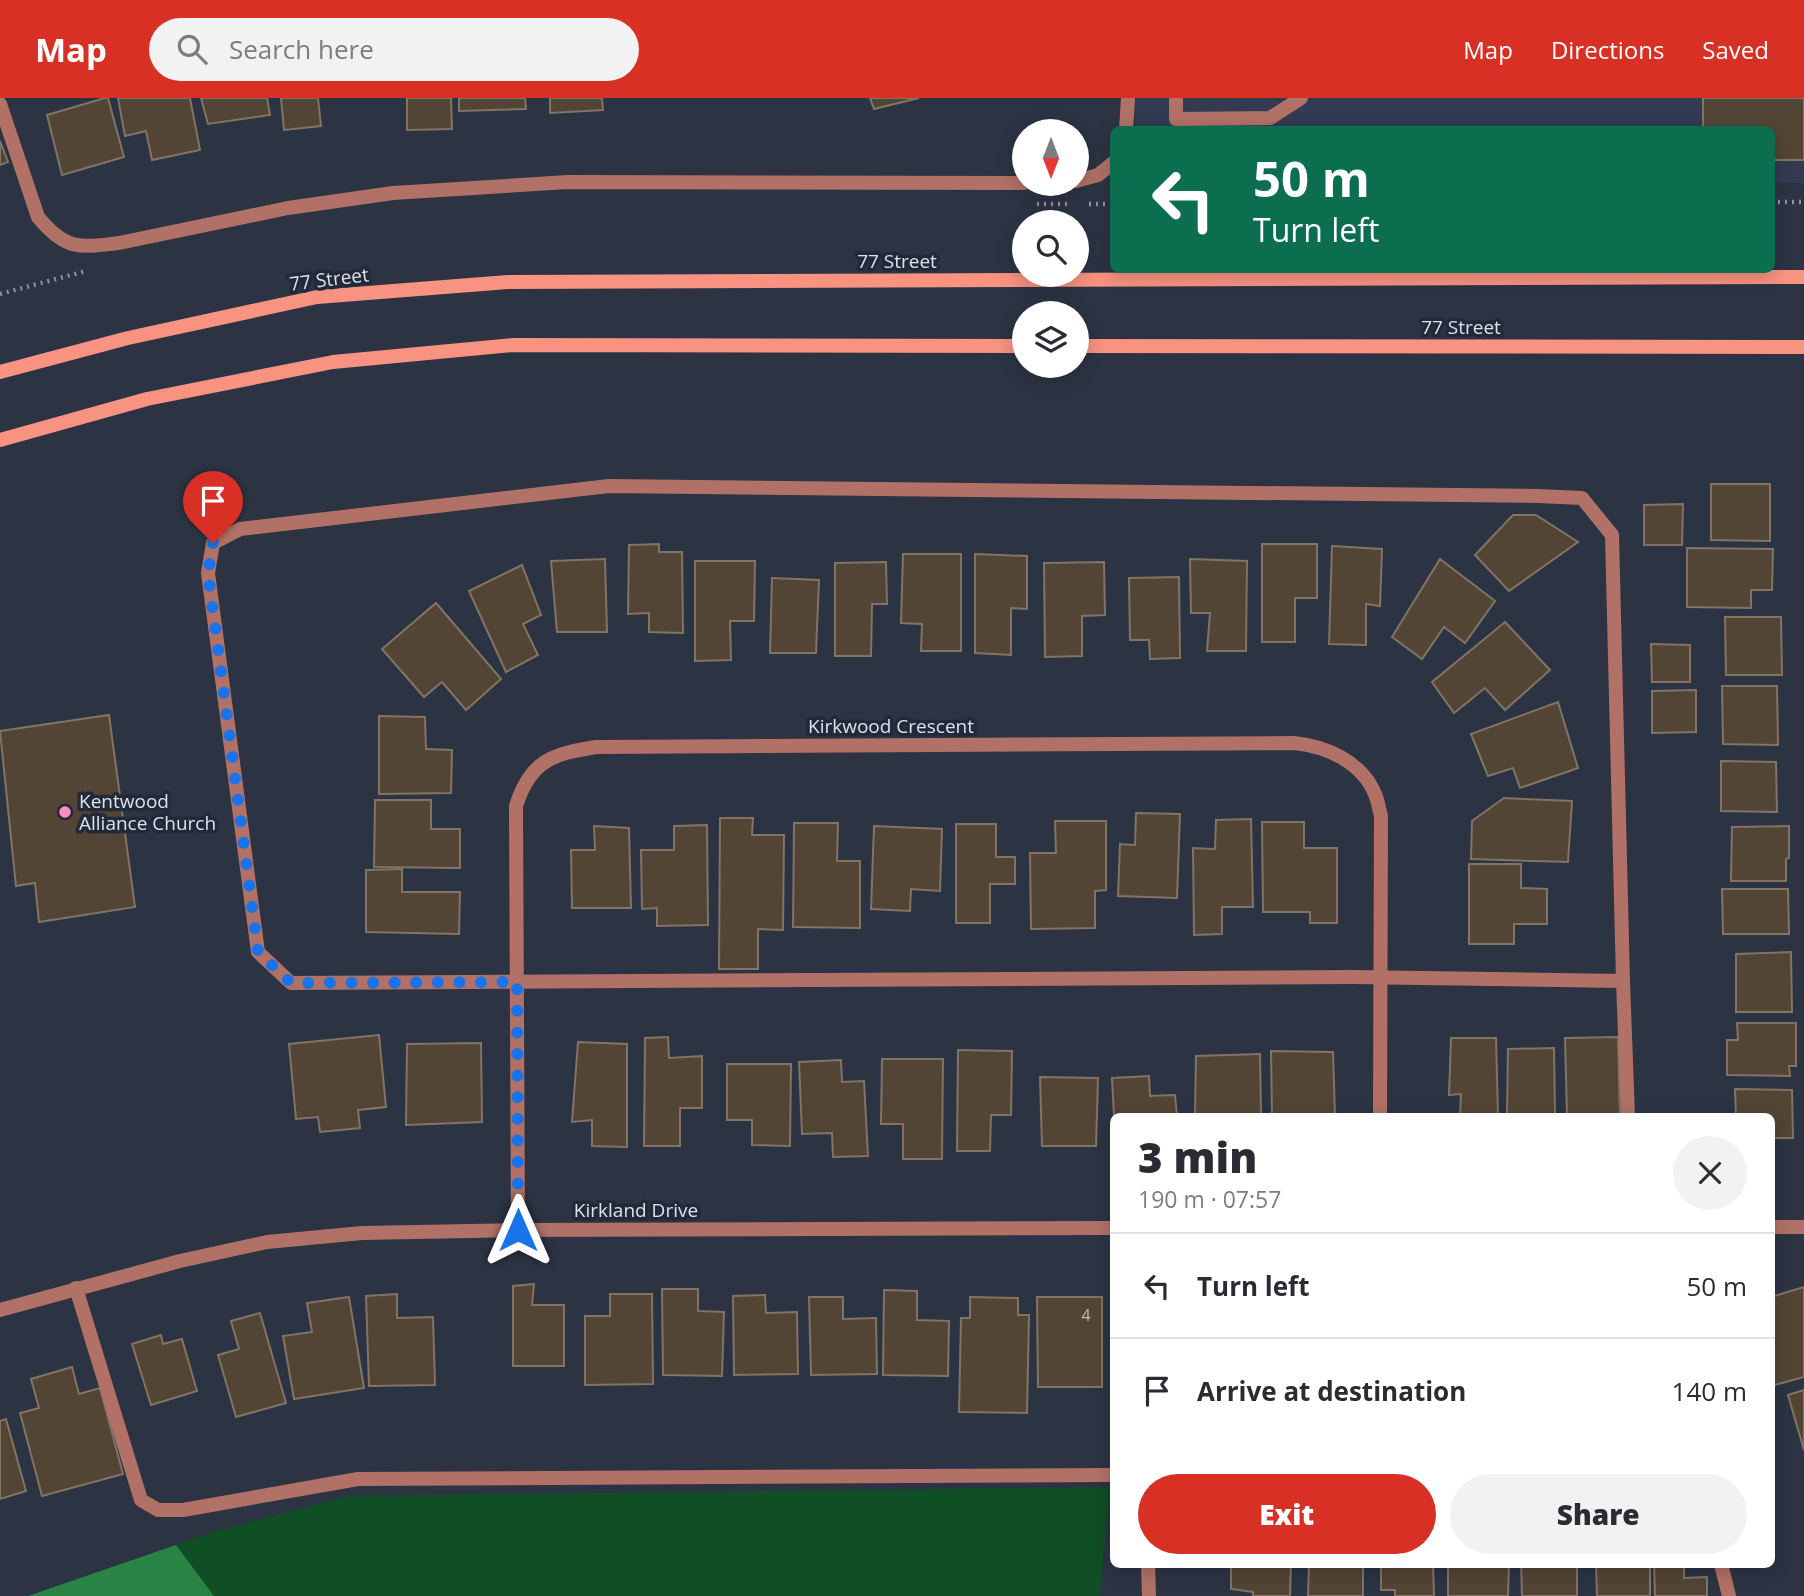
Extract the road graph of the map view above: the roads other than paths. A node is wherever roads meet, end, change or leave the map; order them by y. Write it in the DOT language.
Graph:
graph roads {
  1 [pos="1128,98"];
  2 [pos="1176,98"];
  3 [pos="1301,98"];
  4 [pos="0,104"];
  5 [pos="1126,126"];
  6 [pos="1110,165"];
  7 [pos="1089,177"];
  8 [pos="1012,183"];
  9 [pos="1804,277"];
  10 [pos="1012,346"];
  11 [pos="1089,346"];
  12 [pos="1804,347"];
  13 [pos="0,372"];
  14 [pos="0,440"];
  15 [pos="1380,977"];
  16 [pos="1623,981"];
  17 [pos="517,982"];
  18 [pos="1380,1113"];
  19 [pos="1628,1113"];
  20 [pos="1775,1227"];
  21 [pos="1804,1227"];
  22 [pos="1110,1228"];
  23 [pos="518,1230"];
  24 [pos="76,1288"];
  25 [pos="0,1310"];
  26 [pos="1110,1475"];
  27 [pos="1148,1568"];
  28 [pos="1722,1568"];
  29 [pos="1149,1596"];
  30 [pos="1729,1596"];
  1 -- 5 [label="street"];
  2 -- 3 [label="street"];
  4 -- 8 [label="street"];
  6 -- 7 [label="street"];
  9 -- 13 [label="main road, 77 Street"];
  10 -- 14 [label="main road"];
  11 -- 12 [label="main road, 77 Street"];
  15 -- 16 [label="street"];
  15 -- 17 [label="street"];
  15 -- 17 [label="street, Kirkwood Crescent"];
  15 -- 18 [label="street, Kirkwood Crescent"];
  16 -- 17 [label="street"];
  16 -- 19 [label="street"];
  17 -- 23 [label="street, Kirkwood Crescent"];
  20 -- 21 [label="street"];
  22 -- 23 [label="street, Kirkland Drive"];
  23 -- 24 [label="street, Kirkland Drive"];
  24 -- 25 [label="street, Kirkland Drive"];
  24 -- 26 [label="street"];
  27 -- 29 [label="street"];
  28 -- 30 [label="street"];
}
